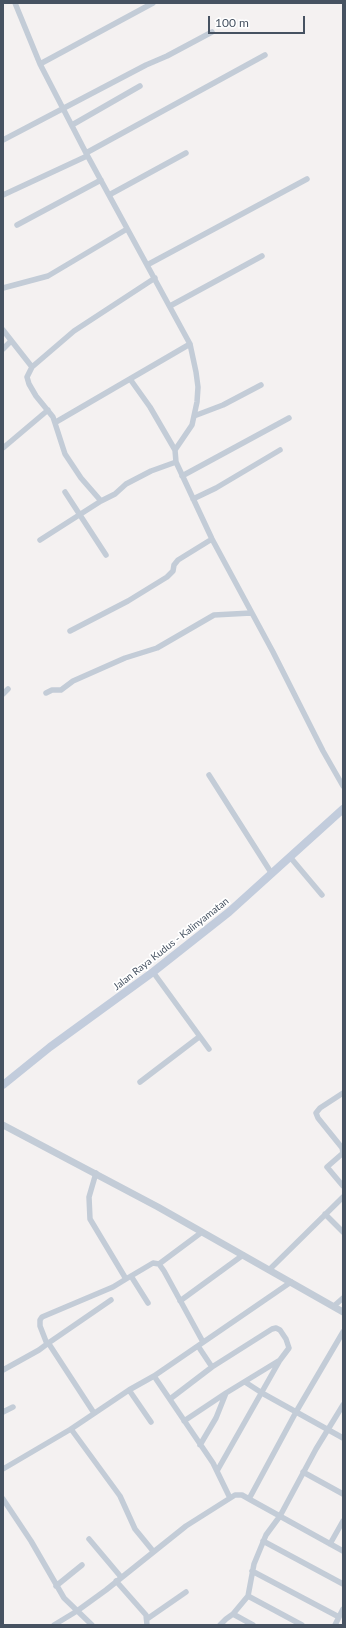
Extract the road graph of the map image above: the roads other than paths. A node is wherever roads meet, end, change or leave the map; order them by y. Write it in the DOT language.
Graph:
graph roads {
  1 [pos="16,3"];
  2 [pos="152,3"];
  3 [pos="212,32"];
  4 [pos="265,56"];
  5 [pos="40,64"];
  6 [pos="140,86"];
  7 [pos="64,109"];
  8 [pos="72,125"];
  9 [pos="3,140"];
  10 [pos="186,153"];
  11 [pos="86,154"];
  12 [pos="306,179"];
  13 [pos="101,180"];
  14 [pos="3,195"];
  15 [pos="108,195"];
  16 [pos="17,225"];
  17 [pos="127,229"];
  18 [pos="262,256"];
  19 [pos="147,265"];
  20 [pos="154,278"];
  21 [pos="3,288"];
  22 [pos="170,306"];
  23 [pos="3,330"];
  24 [pos="11,342"];
  25 [pos="190,344"];
  26 [pos="3,349"];
  27 [pos="32,367"];
  28 [pos="130,379"];
  29 [pos="260,384"];
  30 [pos="48,410"];
  31 [pos="194,416"];
  32 [pos="288,418"];
  33 [pos="56,422"];
  34 [pos="3,448"];
  35 [pos="176,450"];
  36 [pos="280,450"];
  37 [pos="176,462"];
  38 [pos="182,476"];
  39 [pos="65,492"];
  40 [pos="193,499"];
  41 [pos="100,501"];
  42 [pos="80,514"];
  43 [pos="212,539"];
  44 [pos="40,540"];
  45 [pos="106,555"];
  46 [pos="251,613"];
  47 [pos="70,631"];
  48 [pos="8,689"];
  49 [pos="46,693"];
  50 [pos="3,694"];
  51 [pos="209,775"];
  52 [pos="343,786"];
  53 [pos="343,809"];
  54 [pos="290,857"];
  55 [pos="272,874"];
  56 [pos="322,895"];
  57 [pos="153,972"];
  58 [pos="199,1036"];
  59 [pos="209,1049"];
  60 [pos="140,1082"];
  61 [pos="3,1085"];
  62 [pos="343,1093"];
  63 [pos="3,1125"];
  64 [pos="342,1148"];
  65 [pos="96,1173"];
  66 [pos="343,1186"];
  67 [pos="343,1197"];
  68 [pos="325,1214"];
  69 [pos="202,1232"];
  70 [pos="343,1232"];
  71 [pos="243,1255"];
  72 [pos="159,1264"];
  73 [pos="270,1270"];
  74 [pos="129,1277"];
  75 [pos="291,1282"];
  76 [pos="343,1298"];
  77 [pos="111,1300"];
  78 [pos="180,1301"];
  79 [pos="148,1303"];
  80 [pos="334,1306"];
  81 [pos="343,1312"];
  82 [pos="343,1332"];
  83 [pos="203,1342"];
  84 [pos="48,1344"];
  85 [pos="198,1346"];
  86 [pos="280,1360"];
  87 [pos="212,1367"];
  88 [pos="3,1370"];
  89 [pos="154,1376"];
  90 [pos="245,1382"];
  91 [pos="129,1390"];
  92 [pos="226,1393"];
  93 [pos="262,1393"];
  94 [pos="170,1399"];
  95 [pos="343,1405"];
  96 [pos="13,1407"];
  97 [pos="3,1412"];
  98 [pos="296,1412"];
  99 [pos="94,1413"];
  100 [pos="184,1421"];
  101 [pos="151,1422"];
  102 [pos="71,1429"];
  103 [pos="328,1430"];
  104 [pos="343,1438"];
  105 [pos="200,1445"];
  106 [pos="3,1469"];
  107 [pos="217,1471"];
  108 [pos="303,1472"];
  109 [pos="343,1494"];
  110 [pos="230,1498"];
  111 [pos="249,1498"];
  112 [pos="3,1501"];
  113 [pos="280,1516"];
  114 [pos="343,1521"];
  115 [pos="89,1539"];
  116 [pos="263,1541"];
  117 [pos="330,1544"];
  118 [pos="153,1551"];
  119 [pos="343,1551"];
  120 [pos="82,1565"];
  121 [pos="252,1571"];
  122 [pos="121,1577"];
  123 [pos="116,1581"];
  124 [pos="343,1584"];
  125 [pos="56,1586"];
  126 [pos="186,1592"];
  127 [pos="248,1596"];
  128 [pos="343,1609"];
  129 [pos="77,1611"];
  130 [pos="233,1614"];
  131 [pos="339,1617"];
  132 [pos="147,1622"];
  133 [pos="54,1625"];
  134 [pos="92,1625"];
  135 [pos="220,1625"];
  136 [pos="253,1625"];
  137 [pos="302,1625"];
  138 [pos="335,1625"];
  1 -- 5 [label="street"];
  2 -- 5 [label="street"];
  3 -- 7 [label="street"];
  4 -- 11 [label="street"];
  5 -- 7 [label="street"];
  6 -- 8 [label="street"];
  7 -- 8 [label="street"];
  7 -- 9 [label="street"];
  8 -- 11 [label="street"];
  10 -- 15 [label="street"];
  11 -- 13 [label="street"];
  11 -- 14 [label="street"];
  12 -- 19 [label="street"];
  13 -- 15 [label="street"];
  13 -- 16 [label="street"];
  15 -- 17 [label="street"];
  17 -- 19 [label="street"];
  17 -- 21 [label="street"];
  18 -- 22 [label="street"];
  19 -- 20 [label="street"];
  20 -- 22 [label="street"];
  20 -- 27 [label="street"];
  22 -- 25 [label="street"];
  23 -- 24 [label="street"];
  24 -- 26 [label="street"];
  24 -- 27 [label="street"];
  25 -- 28 [label="street"];
  25 -- 31 [label="street"];
  27 -- 30 [label="street"];
  28 -- 33 [label="street"];
  28 -- 35 [label="street"];
  29 -- 31 [label="street"];
  30 -- 33 [label="street"];
  30 -- 34 [label="street"];
  31 -- 35 [label="street"];
  32 -- 38 [label="street"];
  33 -- 41 [label="street"];
  35 -- 37 [label="street"];
  36 -- 40 [label="street"];
  37 -- 38 [label="street"];
  37 -- 41 [label="street"];
  38 -- 40 [label="street"];
  39 -- 42 [label="street"];
  40 -- 43 [label="street"];
  41 -- 42 [label="street"];
  42 -- 44 [label="street"];
  42 -- 45 [label="street"];
  43 -- 46 [label="street"];
  43 -- 47 [label="street"];
  46 -- 49 [label="street"];
  46 -- 52 [label="street"];
  48 -- 50 [label="street"];
  51 -- 55 [label="street"];
  53 -- 54 [label="main road, Jalan Raya Kudus - Kalinyamatan"];
  54 -- 55 [label="main road, Jalan Raya Kudus - Kalinyamatan"];
  54 -- 56 [label="street"];
  55 -- 57 [label="main road, Jalan Raya Kudus - Kalinyamatan"];
  57 -- 58 [label="street"];
  57 -- 61 [label="main road, Jalan Raya Kudus - Kalinyamatan"];
  58 -- 59 [label="street"];
  58 -- 60 [label="street"];
  62 -- 64 [label="street"];
  63 -- 65 [label="street"];
  64 -- 66 [label="street"];
  65 -- 69 [label="street"];
  65 -- 74 [label="street"];
  67 -- 68 [label="street"];
  68 -- 70 [label="street"];
  68 -- 73 [label="street"];
  69 -- 71 [label="street"];
  69 -- 72 [label="street"];
  71 -- 73 [label="street"];
  71 -- 78 [label="street"];
  72 -- 74 [label="street"];
  72 -- 78 [label="street"];
  73 -- 75 [label="street"];
  74 -- 79 [label="street"];
  74 -- 84 [label="street"];
  75 -- 80 [label="street"];
  75 -- 83 [label="street"];
  76 -- 80 [label="street"];
  77 -- 84 [label="street"];
  78 -- 83 [label="street"];
  80 -- 81 [label="street"];
  82 -- 98 [label="street"];
  83 -- 85 [label="street"];
  84 -- 88 [label="street"];
  84 -- 99 [label="street"];
  85 -- 87 [label="street"];
  85 -- 89 [label="street"];
  86 -- 87 [label="street"];
  86 -- 90 [label="street"];
  86 -- 93 [label="street"];
  87 -- 94 [label="street"];
  89 -- 91 [label="street"];
  89 -- 94 [label="street"];
  90 -- 92 [label="street"];
  90 -- 93 [label="street"];
  91 -- 99 [label="street"];
  91 -- 101 [label="street"];
  92 -- 100 [label="street"];
  92 -- 105 [label="street"];
  93 -- 98 [label="street"];
  93 -- 107 [label="street"];
  94 -- 100 [label="street"];
  95 -- 103 [label="street"];
  96 -- 97 [label="street"];
  98 -- 103 [label="street"];
  98 -- 111 [label="street"];
  99 -- 102 [label="street"];
  100 -- 105 [label="street"];
  102 -- 106 [label="street"];
  102 -- 118 [label="street"];
  103 -- 104 [label="street"];
  103 -- 108 [label="street"];
  105 -- 107 [label="street"];
  107 -- 110 [label="street"];
  108 -- 109 [label="street"];
  108 -- 113 [label="street"];
  110 -- 111 [label="street"];
  110 -- 118 [label="street"];
  111 -- 113 [label="street"];
  112 -- 125 [label="street"];
  113 -- 116 [label="street"];
  113 -- 117 [label="street"];
  114 -- 117 [label="street"];
  115 -- 122 [label="street"];
  116 -- 121 [label="street"];
  116 -- 124 [label="street"];
  117 -- 119 [label="street"];
  118 -- 122 [label="street"];
  120 -- 125 [label="street"];
  121 -- 127 [label="street"];
  121 -- 131 [label="street"];
  122 -- 123 [label="street"];
  123 -- 129 [label="street"];
  123 -- 132 [label="street"];
  125 -- 129 [label="street"];
  126 -- 132 [label="street"];
  127 -- 130 [label="street"];
  127 -- 137 [label="street"];
  128 -- 131 [label="street"];
  129 -- 133 [label="street"];
  129 -- 134 [label="street"];
  130 -- 135 [label="street"];
  130 -- 136 [label="street"];
  131 -- 138 [label="street"];
}
